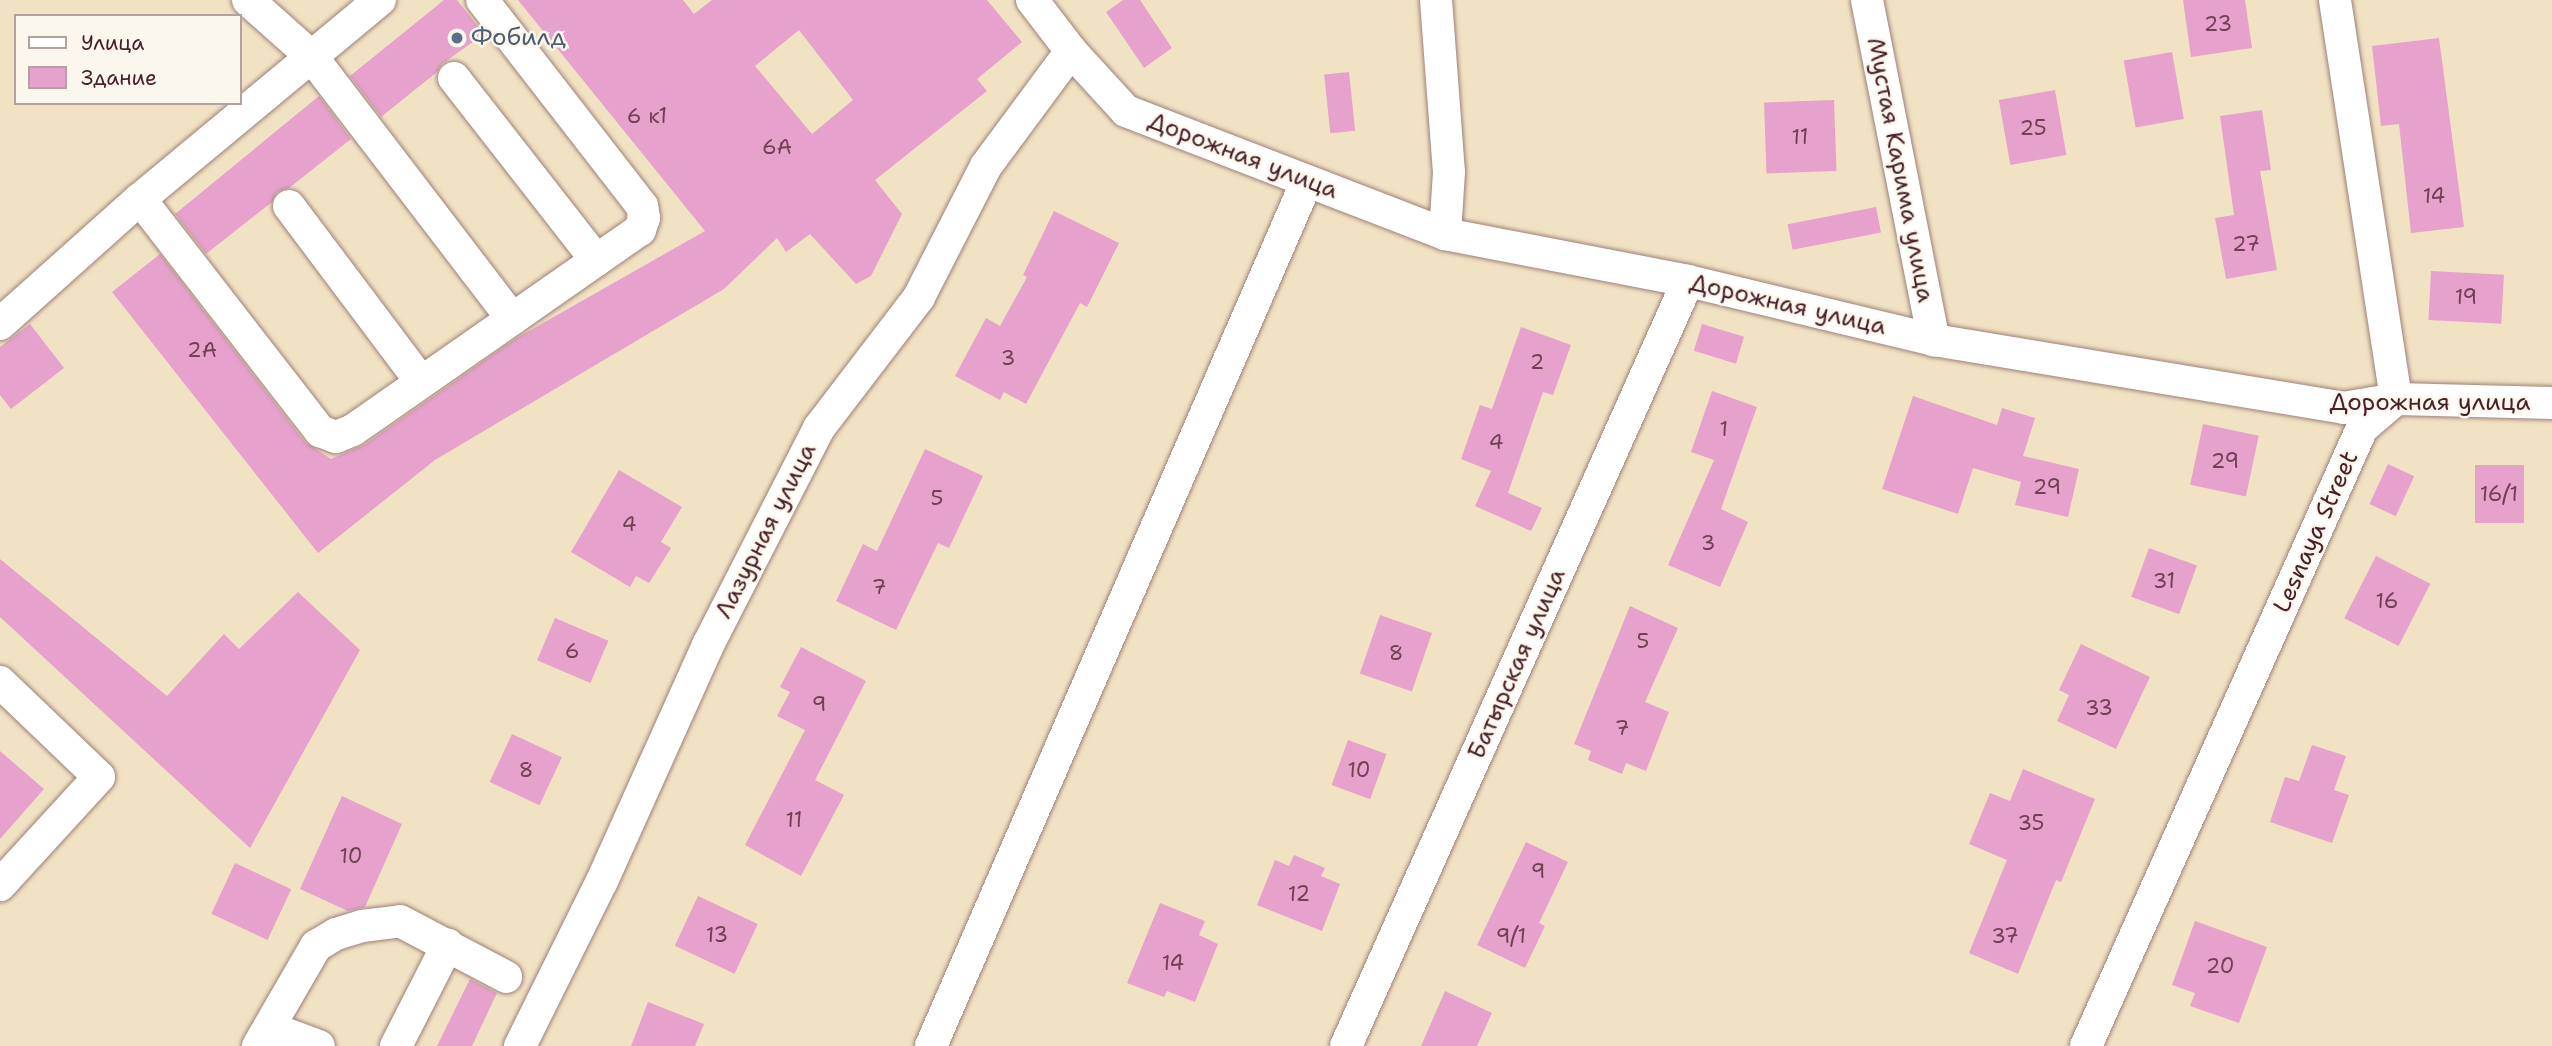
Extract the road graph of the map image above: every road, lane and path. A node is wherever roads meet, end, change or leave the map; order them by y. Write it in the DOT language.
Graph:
graph roads {
  1 [pos="248,0"];
  2 [pos="380,0"];
  3 [pos="482,0"];
  4 [pos="1032,0"];
  5 [pos="1436,0"];
  6 [pos="1867,0"];
  7 [pos="2335,0"];
  8 [pos="1071,51"];
  9 [pos="312,57"];
  10 [pos="454,78"];
  11 [pos="1307,181"];
  12 [pos="140,199"];
  13 [pos="289,205"];
  14 [pos="1445,234"];
  15 [pos="596,260"];
  16 [pos="1688,281"];
  17 [pos="512,319"];
  18 [pos="0,324"];
  19 [pos="1934,340"];
  20 [pos="421,382"];
  21 [pos="2396,399"];
  22 [pos="2552,403"];
  23 [pos="0,682"];
  24 [pos="0,886"];
  25 [pos="448,944"];
  26 [pos="506,977"];
  27 [pos="264,1037"];
  28 [pos="319,1046"];
  29 [pos="396,1046"];
  30 [pos="520,1046"];
  31 [pos="931,1046"];
  32 [pos="1346,1046"];
  33 [pos="2086,1046"];
  1 -- 9 [label="street"];
  2 -- 9 [label="street"];
  3 -- 15 [label="street"];
  4 -- 8 [label="street, Дорожная улица"];
  5 -- 14 [label="street"];
  6 -- 19 [label="street, Мустая Карима улица"];
  7 -- 21 [label="street"];
  8 -- 11 [label="street, Дорожная улица"];
  8 -- 30 [label="street, Лазурная улица"];
  9 -- 12 [label="street"];
  9 -- 17 [label="street"];
  10 -- 15 [label="street"];
  11 -- 14 [label="street, Дорожная улица"];
  11 -- 31 [label="street"];
  12 -- 18 [label="street"];
  12 -- 20 [label="street"];
  13 -- 20 [label="street"];
  14 -- 16 [label="street, Дорожная улица"];
  15 -- 17 [label="street"];
  16 -- 19 [label="street, Дорожная улица"];
  16 -- 32 [label="street, Батырская улица"];
  17 -- 20 [label="street"];
  19 -- 21 [label="street, Дорожная улица"];
  21 -- 22 [label="street, Дорожная улица"];
  21 -- 33 [label="street, Lesnaya Street"];
  23 -- 24 [label="street"];
  25 -- 26 [label="street"];
  25 -- 27 [label="street"];
  25 -- 29 [label="street"];
  27 -- 28 [label="street"];
}
